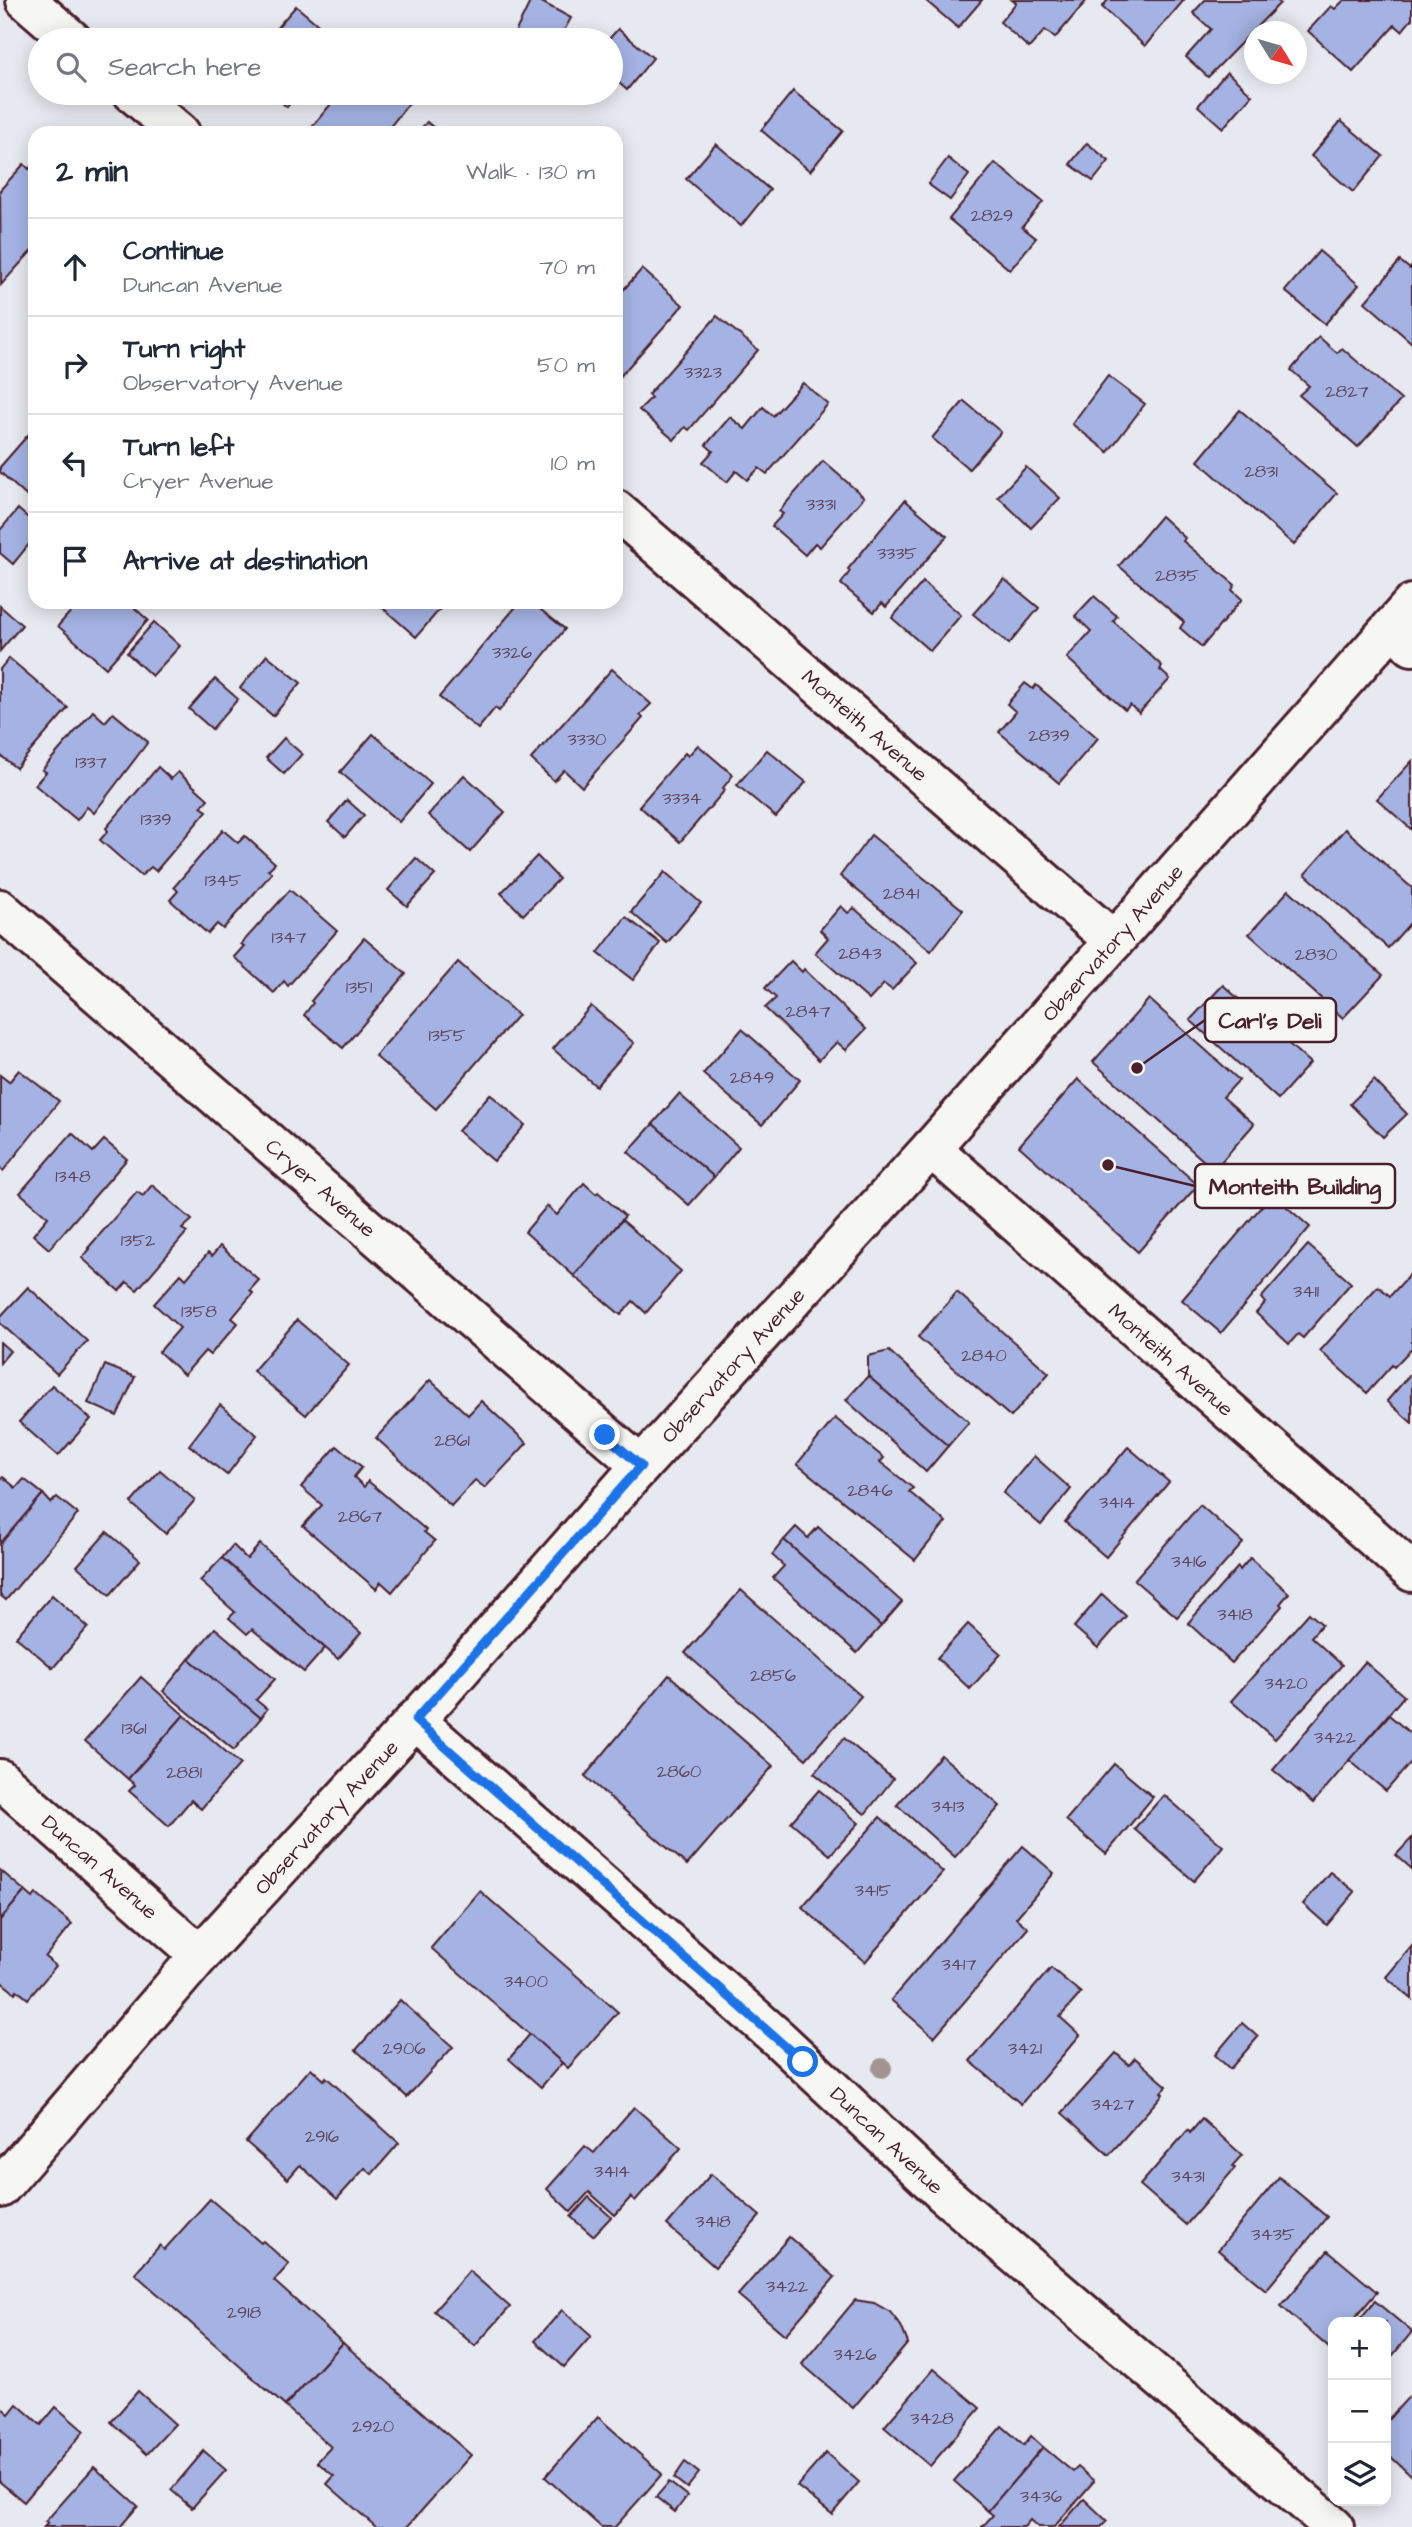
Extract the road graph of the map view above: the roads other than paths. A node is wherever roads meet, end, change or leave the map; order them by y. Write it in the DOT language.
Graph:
graph roads {
  1 [pos="26,0"];
  2 [pos="58,28"];
  3 [pos="147,105"];
  4 [pos="172,126"];
  5 [pos="623,516"];
  6 [pos="1406,625"];
  7 [pos="0,909"];
  8 [pos="1114,941"];
  9 [pos="931,1148"];
  10 [pos="641,1466"];
  11 [pos="1412,1572"];
  12 [pos="415,1720"];
  13 [pos="0,1779"];
  14 [pos="200,1955"];
  15 [pos="0,2188"];
  16 [pos="1334,2527"];
  1 -- 2 [label="street"];
  3 -- 4 [label="street"];
  5 -- 8 [label="street, Monteith Avenue"];
  6 -- 8 [label="street, Observatory Avenue"];
  7 -- 10 [label="street, Cryer Avenue"];
  8 -- 9 [label="street, Observatory Avenue"];
  9 -- 10 [label="street, Observatory Avenue"];
  9 -- 11 [label="street, Monteith Avenue"];
  10 -- 12 [label="street, Observatory Avenue"];
  12 -- 14 [label="street, Observatory Avenue"];
  12 -- 16 [label="street, Duncan Avenue"];
  13 -- 14 [label="street, Duncan Avenue"];
  14 -- 15 [label="street, Observatory Avenue"];
}
